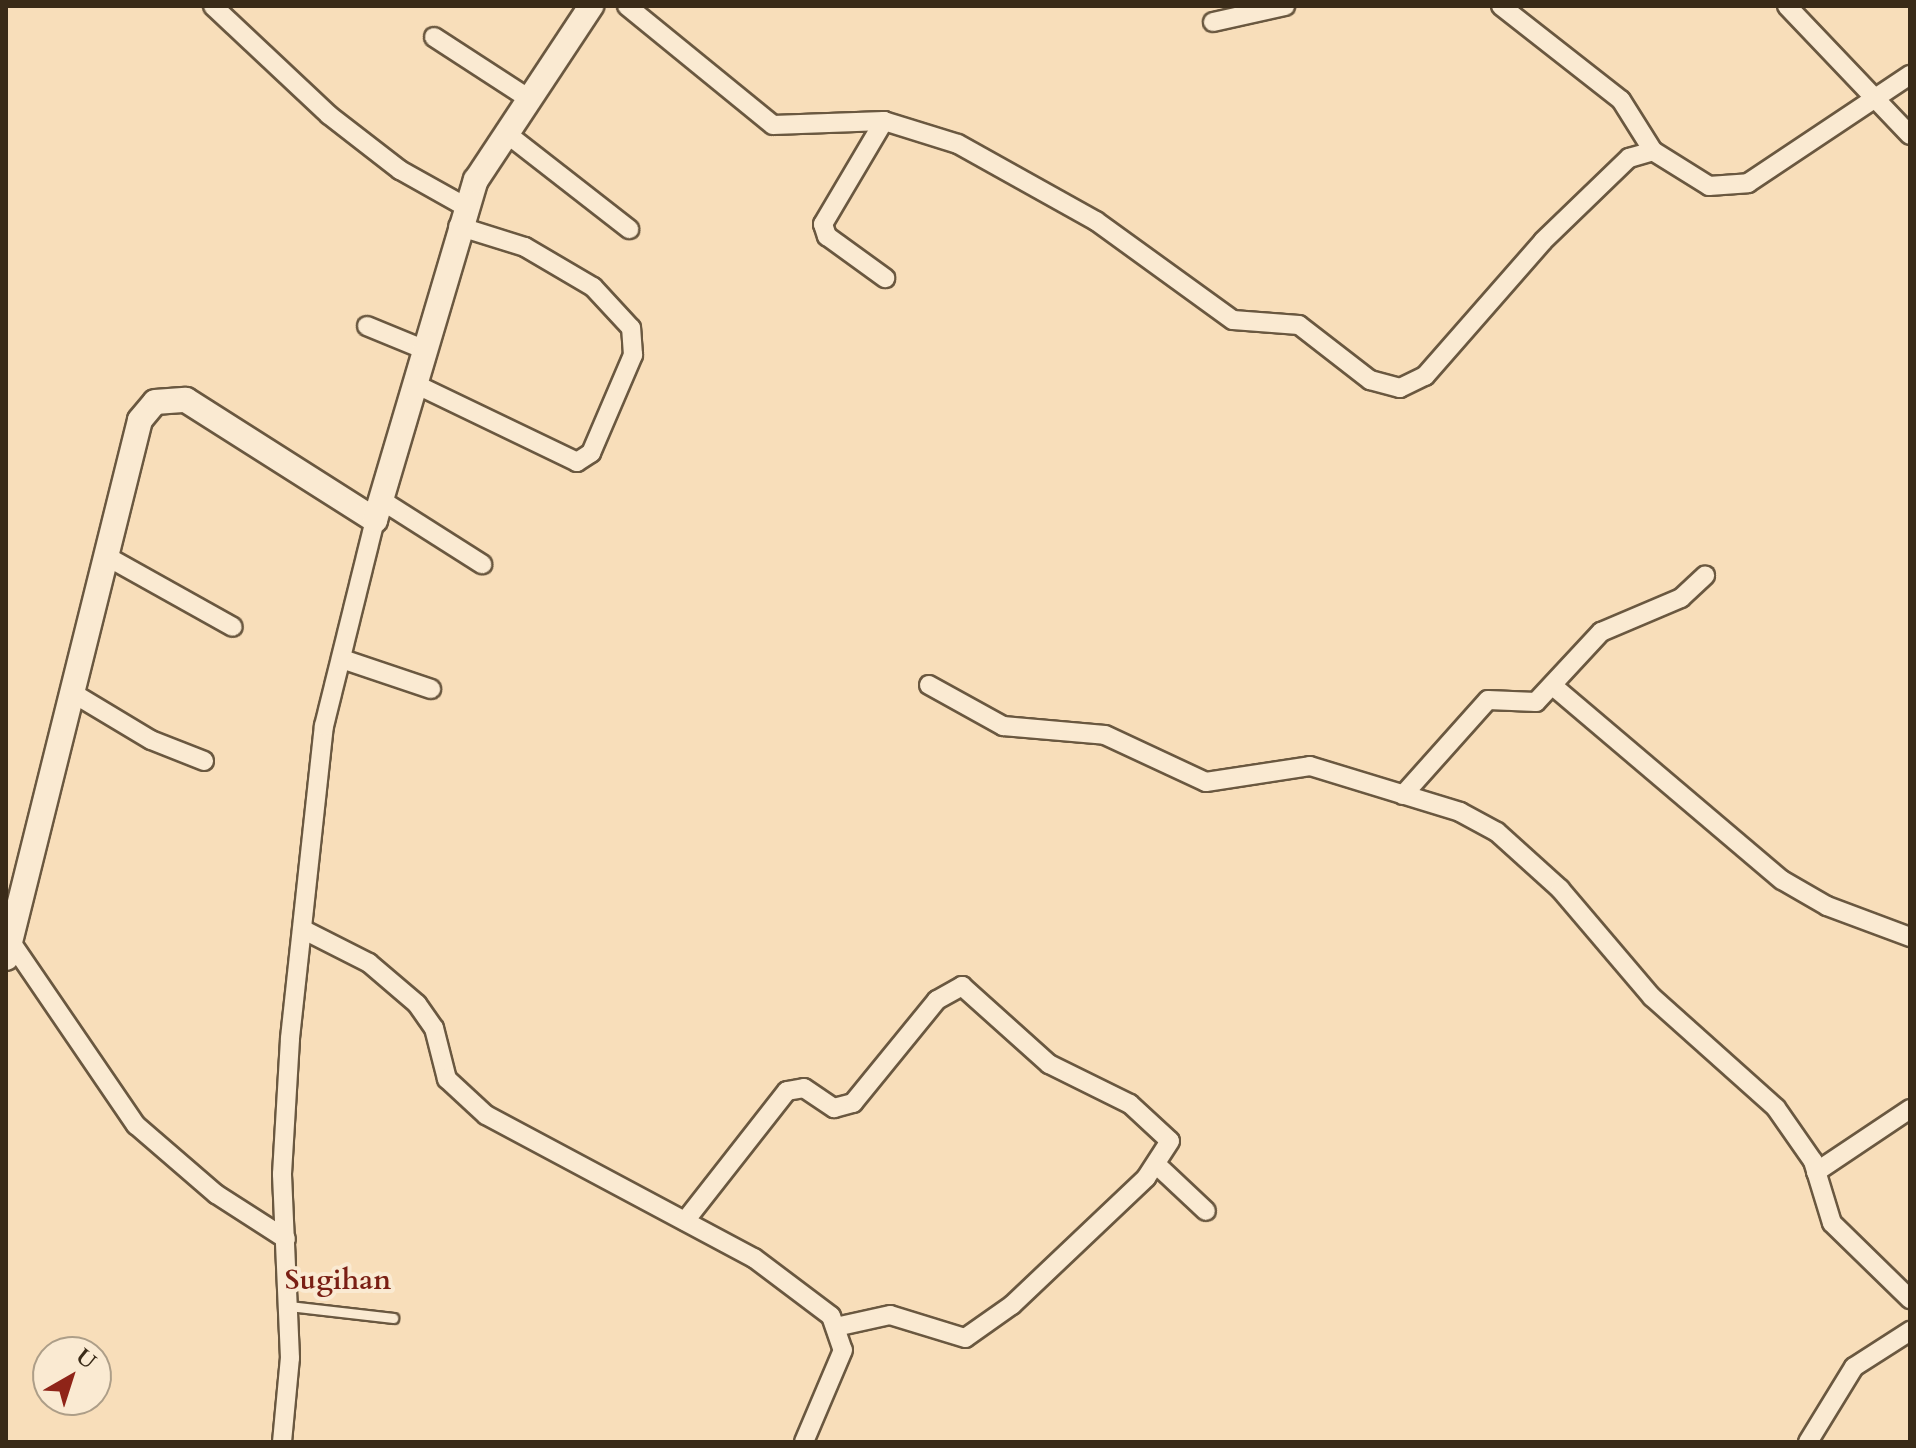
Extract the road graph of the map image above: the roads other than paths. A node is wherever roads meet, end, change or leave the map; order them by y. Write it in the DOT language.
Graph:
graph roads {
  1 [pos="213,6"];
  2 [pos="591,6"];
  3 [pos="627,6"];
  4 [pos="1285,6"];
  5 [pos="1501,6"];
  6 [pos="1787,6"];
  7 [pos="1213,22"];
  8 [pos="434,37"];
  9 [pos="1910,75"];
  10 [pos="531,100"];
  11 [pos="1879,101"];
  12 [pos="884,121"];
  13 [pos="507,134"];
  14 [pos="1910,135"];
  15 [pos="1653,151"];
  16 [pos="462,216"];
  17 [pos="629,229"];
  18 [pos="885,278"];
  19 [pos="367,326"];
  20 [pos="423,349"];
  21 [pos="413,383"];
  22 [pos="378,510"];
  23 [pos="106,556"];
  24 [pos="482,564"];
  25 [pos="1705,576"];
  26 [pos="233,627"];
  27 [pos="342,659"];
  28 [pos="929,685"];
  29 [pos="1553,686"];
  30 [pos="431,689"];
  31 [pos="71,692"];
  32 [pos="204,761"];
  33 [pos="1403,795"];
  34 [pos="304,930"];
  35 [pos="1910,937"];
  36 [pos="8,950"];
  37 [pos="1910,1109"];
  38 [pos="1157,1165"];
  39 [pos="1816,1172"];
  40 [pos="1206,1211"];
  41 [pos="685,1221"];
  42 [pos="286,1239"];
  43 [pos="1910,1299"];
  44 [pos="289,1306"];
  45 [pos="393,1318"];
  46 [pos="840,1326"];
  47 [pos="1910,1331"];
  48 [pos="282,1442"];
  49 [pos="803,1442"];
  50 [pos="1808,1442"];
  1 -- 16 [label="street"];
  2 -- 10 [label="street"];
  3 -- 12 [label="street"];
  4 -- 7 [label="street"];
  5 -- 15 [label="street"];
  6 -- 11 [label="street"];
  8 -- 10 [label="street"];
  9 -- 11 [label="street"];
  10 -- 13 [label="street"];
  11 -- 14 [label="street"];
  11 -- 15 [label="street"];
  12 -- 15 [label="street"];
  12 -- 18 [label="street"];
  13 -- 16 [label="street"];
  13 -- 17 [label="street"];
  16 -- 20 [label="street"];
  16 -- 21 [label="street"];
  19 -- 20 [label="street"];
  20 -- 21 [label="street"];
  21 -- 22 [label="street"];
  22 -- 23 [label="street"];
  22 -- 24 [label="street"];
  22 -- 27 [label="street"];
  23 -- 26 [label="street"];
  23 -- 31 [label="street"];
  25 -- 29 [label="street"];
  27 -- 30 [label="street"];
  27 -- 34 [label="street"];
  28 -- 33 [label="street"];
  29 -- 33 [label="street"];
  29 -- 35 [label="street"];
  31 -- 32 [label="street"];
  31 -- 36 [label="street"];
  33 -- 39 [label="street"];
  34 -- 41 [label="street"];
  34 -- 42 [label="street"];
  36 -- 42 [label="street"];
  37 -- 39 [label="street"];
  38 -- 40 [label="street"];
  38 -- 41 [label="street"];
  38 -- 46 [label="street"];
  39 -- 43 [label="street"];
  41 -- 46 [label="street"];
  42 -- 44 [label="street"];
  44 -- 45 [label="lane"];
  44 -- 48 [label="street"];
  46 -- 49 [label="street"];
  47 -- 50 [label="street"];
}
